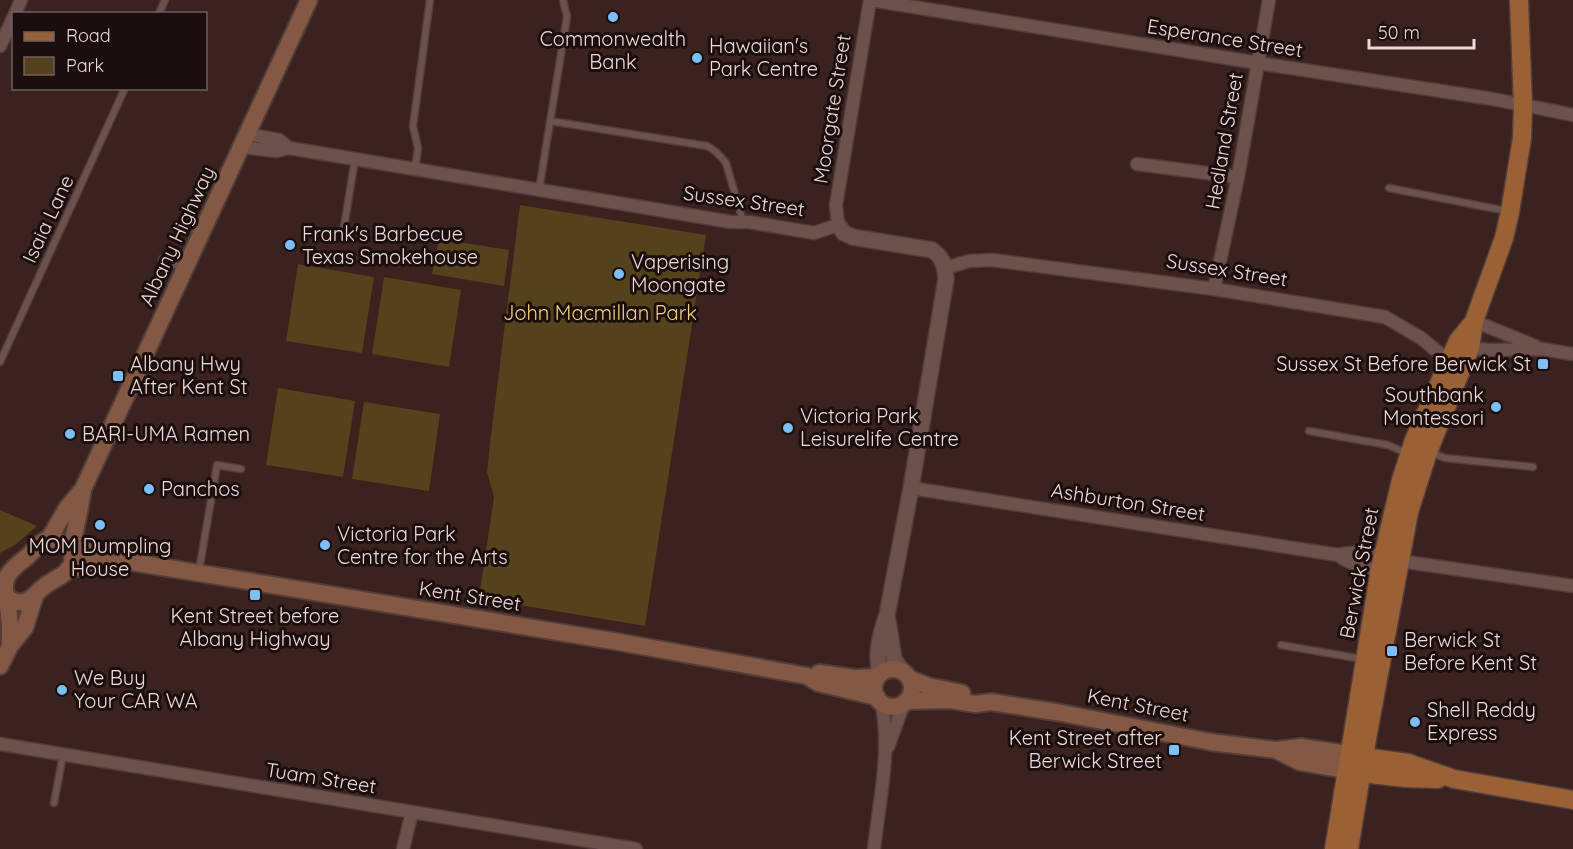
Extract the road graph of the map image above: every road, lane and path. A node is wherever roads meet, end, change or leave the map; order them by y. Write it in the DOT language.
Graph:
graph roads {
  1 [pos="309,0"];
  2 [pos="430,0"];
  3 [pos="563,0"];
  4 [pos="871,0"];
  5 [pos="1269,0"];
  6 [pos="1519,0"];
  7 [pos="12,19"];
  8 [pos="0,46"];
  9 [pos="1258,63"];
  10 [pos="124,90"];
  11 [pos="1523,106"];
  12 [pos="1573,115"];
  13 [pos="550,122"];
  14 [pos="243,141"];
  15 [pos="355,159"];
  16 [pos="1137,164"];
  17 [pos="415,169"];
  18 [pos="1238,177"];
  19 [pos="1389,188"];
  20 [pos="538,191"];
  21 [pos="1510,212"];
  22 [pos="743,222"];
  23 [pos="838,225"];
  24 [pos="343,233"];
  25 [pos="162,259"];
  26 [pos="945,268"];
  27 [pos="184,269"];
  28 [pos="1214,289"];
  29 [pos="1474,321"];
  30 [pos="1470,348"];
  31 [pos="1542,349"];
  32 [pos="1573,354"];
  33 [pos="1449,361"];
  34 [pos="0,362"];
  35 [pos="1309,431"];
  36 [pos="1419,454"];
  37 [pos="1533,467"];
  38 [pos="241,469"];
  39 [pos="911,488"];
  40 [pos="83,489"];
  41 [pos="49,539"];
  42 [pos="70,549"];
  43 [pos="125,561"];
  44 [pos="1400,561"];
  45 [pos="1381,562"];
  46 [pos="5,568"];
  47 [pos="68,569"];
  48 [pos="199,572"];
  49 [pos="1573,586"];
  50 [pos="3,592"];
  51 [pos="35,596"];
  52 [pos="887,615"];
  53 [pos="1281,645"];
  54 [pos="10,646"];
  55 [pos="1365,660"];
  56 [pos="0,666"];
  57 [pos="807,676"];
  58 [pos="879,676"];
  59 [pos="906,676"];
  60 [pos="879,700"];
  61 [pos="905,702"];
  62 [pos="991,702"];
  63 [pos="0,744"];
  64 [pos="63,755"];
  65 [pos="885,756"];
  66 [pos="1356,764"];
  67 [pos="1573,800"];
  68 [pos="54,803"];
  69 [pos="412,812"];
  70 [pos="403,849"];
  71 [pos="636,849"];
  72 [pos="874,849"];
  73 [pos="1334,849"];
  74 [pos="1349,849"];
  1 -- 14 [label="main road, Albany Highway"];
  2 -- 17 [label="lane"];
  3 -- 13 [label="lane"];
  4 -- 9 [label="street, Esperance Street"];
  4 -- 23 [label="street, Moorgate Street"];
  5 -- 9 [label="street, Hedland Street"];
  6 -- 11 [label="main road, Berwick Street"];
  7 -- 8 [label="street"];
  9 -- 11 [label="street, Esperance Street"];
  9 -- 18 [label="street, Hedland Street"];
  10 -- 34 [label="lane, Isaia Lane"];
  11 -- 12 [label="street, Esperance Street"];
  11 -- 21 [label="main road, Berwick Street"];
  13 -- 20 [label="lane"];
  13 -- 22 [label="lane"];
  14 -- 15 [label="street, Sussex Street"];
  14 -- 27 [label="main road, Albany Highway"];
  15 -- 17 [label="street, Sussex Street"];
  15 -- 24 [label="lane"];
  16 -- 18 [label="street"];
  17 -- 20 [label="street, Sussex Street"];
  18 -- 28 [label="street, Hedland Street"];
  19 -- 21 [label="lane"];
  20 -- 22 [label="street, Sussex Street"];
  21 -- 29 [label="main road, Berwick Street"];
  22 -- 23 [label="street, Sussex Street"];
  23 -- 26 [label="street"];
  25 -- 27 [label="lane"];
  26 -- 28 [label="street, Sussex Street"];
  26 -- 39 [label="street"];
  27 -- 40 [label="main road, Albany Highway"];
  28 -- 33 [label="street, Sussex Street"];
  29 -- 30 [label="main road, Berwick Street"];
  29 -- 31 [label="street"];
  29 -- 33 [label="main road, Berwick Street"];
  30 -- 31 [label="street"];
  30 -- 36 [label="main road, Berwick Street"];
  31 -- 32 [label="street"];
  33 -- 36 [label="main road, Berwick Street"];
  35 -- 36 [label="lane"];
  36 -- 37 [label="lane"];
  36 -- 44 [label="main road, Berwick Street"];
  36 -- 45 [label="main road, Berwick Street"];
  38 -- 48 [label="lane"];
  39 -- 45 [label="street, Ashburton Street"];
  39 -- 52 [label="street"];
  40 -- 41 [label="main road, Albany Highway"];
  40 -- 42 [label="main road, Albany Highway"];
  41 -- 42 [label="main road, Kent Street"];
  41 -- 46 [label="main road"];
  42 -- 43 [label="main road, Kent Street"];
  42 -- 47 [label="main road, Albany Highway"];
  43 -- 47 [label="main road, Kent Street"];
  43 -- 48 [label="main road, Kent Street"];
  44 -- 45 [label="street, Ashburton Street"];
  44 -- 49 [label="street, Ashburton Street"];
  44 -- 66 [label="main road, Berwick Street"];
  45 -- 55 [label="main road, Berwick Street"];
  46 -- 50 [label="main road"];
  47 -- 51 [label="main road"];
  48 -- 57 [label="main road, Kent Street"];
  50 -- 51 [label="main road"];
  50 -- 54 [label="main road"];
  51 -- 54 [label="main road"];
  52 -- 58 [label="street"];
  52 -- 59 [label="street"];
  53 -- 55 [label="lane"];
  54 -- 56 [label="main road"];
  55 -- 66 [label="main road, Berwick Street"];
  57 -- 58 [label="main road, Kent Street"];
  57 -- 60 [label="main road, Kent Street"];
  58 -- 59 [label="main road"];
  58 -- 60 [label="main road"];
  59 -- 61 [label="main road"];
  59 -- 62 [label="main road, Kent Street"];
  60 -- 61 [label="main road"];
  60 -- 65 [label="street"];
  61 -- 62 [label="main road, Kent Street"];
  61 -- 65 [label="street"];
  62 -- 66 [label="main road, Kent Street"];
  63 -- 64 [label="street, Tuam Street"];
  64 -- 68 [label="lane"];
  64 -- 69 [label="street, Tuam Street"];
  65 -- 72 [label="street"];
  66 -- 67 [label="main road, Kent Street"];
  66 -- 73 [label="main road, Berwick Street"];
  66 -- 74 [label="main road, Berwick Street"];
  69 -- 70 [label="street"];
  69 -- 71 [label="street, Tuam Street"];
}
